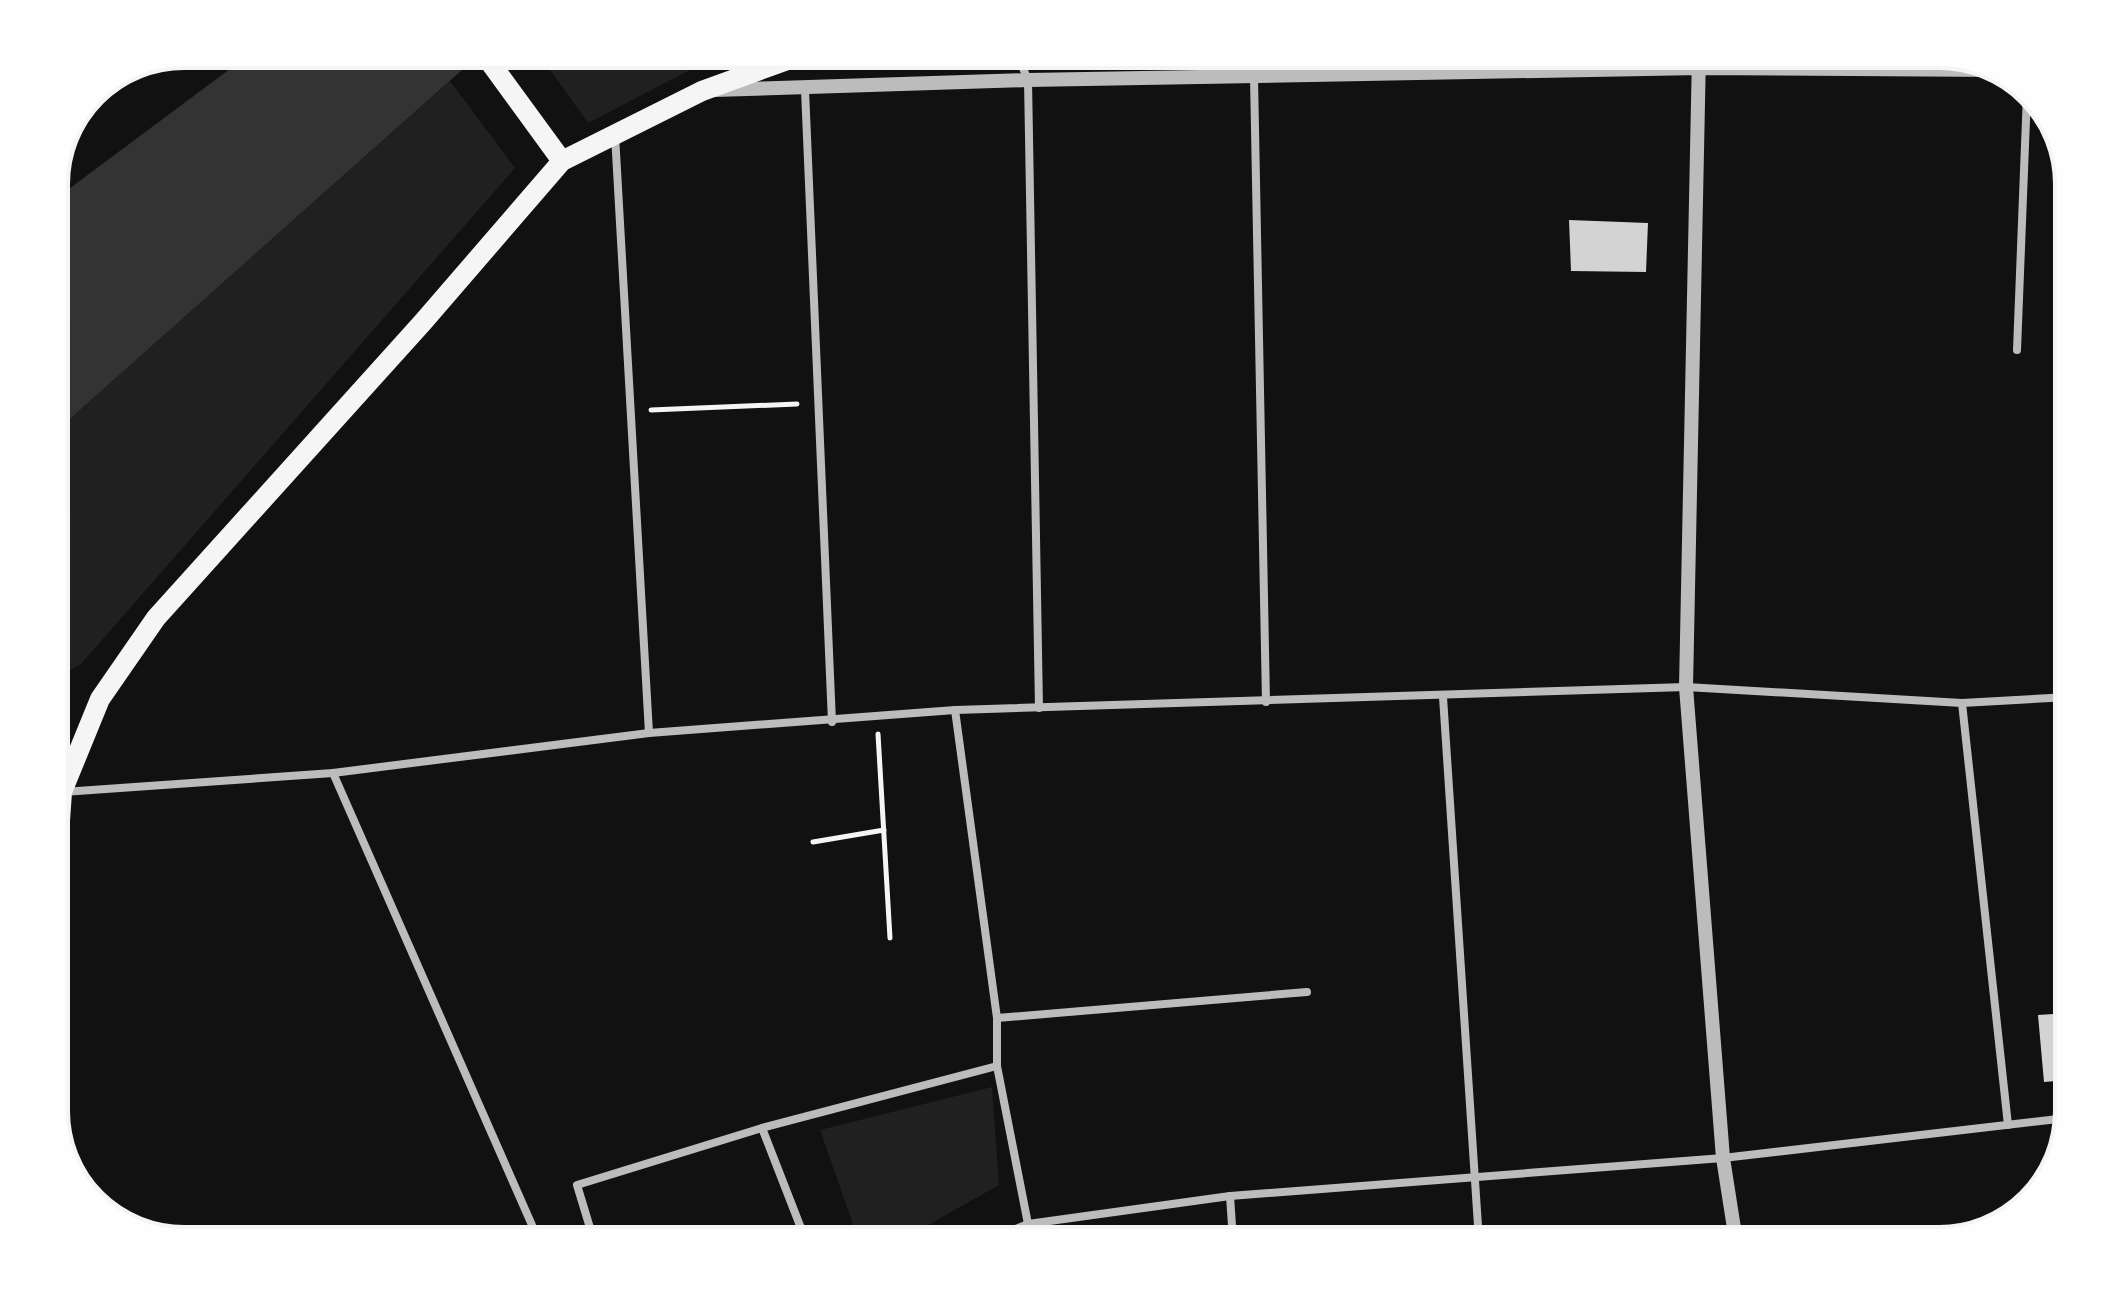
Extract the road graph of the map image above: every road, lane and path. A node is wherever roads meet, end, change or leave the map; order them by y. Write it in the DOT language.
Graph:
graph roads {
  1 [pos="494,68"];
  2 [pos="765,68"];
  3 [pos="1023,68"];
  4 [pos="1505,68"];
  5 [pos="1700,68"];
  6 [pos="1254,77"];
  7 [pos="1028,80"];
  8 [pos="805,90"];
  9 [pos="702,91"];
  10 [pos="2026,108"];
  11 [pos="615,132"];
  12 [pos="562,161"];
  13 [pos="2017,350"];
  14 [pos="818,403"];
  15 [pos="634,411"];
  16 [pos="1686,687"];
  17 [pos="1443,697"];
  18 [pos="2055,698"];
  19 [pos="1266,702"];
  20 [pos="1962,703"];
  21 [pos="1039,708"];
  22 [pos="955,710"];
  23 [pos="877,717"];
  24 [pos="832,722"];
  25 [pos="649,733"];
  26 [pos="68,769"];
  27 [pos="333,773"];
  28 [pos="68,790"];
  29 [pos="884,830"];
  30 [pos="813,842"];
  31 [pos="890,938"];
  32 [pos="1307,992"];
  33 [pos="997,1018"];
  34 [pos="997,1066"];
  35 [pos="2054,1119"];
  36 [pos="2008,1125"];
  37 [pos="762,1128"];
  38 [pos="1723,1158"];
  39 [pos="1473,1177"];
  40 [pos="1230,1196"];
  41 [pos="1028,1224"];
  42 [pos="533,1227"];
  43 [pos="590,1227"];
  44 [pos="801,1227"];
  45 [pos="1021,1227"];
  46 [pos="1232,1227"];
  47 [pos="1478,1227"];
  48 [pos="1734,1227"];
  1 -- 12 [label="main road"];
  2 -- 9 [label="main road"];
  3 -- 7 [label="street"];
  4 -- 6 [label="street"];
  5 -- 16 [label="street"];
  6 -- 7 [label="street"];
  6 -- 19 [label="street"];
  7 -- 8 [label="street"];
  7 -- 21 [label="street"];
  8 -- 9 [label="street"];
  8 -- 14 [label="street"];
  9 -- 11 [label="main road"];
  10 -- 13 [label="street"];
  11 -- 12 [label="main road"];
  11 -- 15 [label="street"];
  12 -- 26 [label="main road"];
  14 -- 15 [label="path"];
  14 -- 24 [label="street"];
  15 -- 25 [label="street"];
  16 -- 17 [label="street"];
  16 -- 20 [label="street"];
  16 -- 38 [label="street"];
  17 -- 19 [label="street"];
  17 -- 39 [label="street"];
  18 -- 20 [label="street"];
  19 -- 21 [label="street"];
  20 -- 36 [label="street"];
  21 -- 22 [label="street"];
  22 -- 23 [label="street"];
  22 -- 33 [label="street"];
  23 -- 24 [label="street"];
  23 -- 29 [label="path"];
  24 -- 25 [label="street"];
  25 -- 27 [label="street"];
  27 -- 28 [label="street"];
  27 -- 42 [label="street"];
  29 -- 30 [label="path"];
  29 -- 31 [label="path"];
  32 -- 33 [label="street"];
  33 -- 34 [label="street"];
  34 -- 37 [label="street"];
  34 -- 41 [label="street"];
  35 -- 36 [label="street"];
  36 -- 38 [label="street"];
  37 -- 43 [label="street"];
  37 -- 44 [label="street"];
  38 -- 39 [label="street"];
  38 -- 48 [label="street"];
  39 -- 40 [label="street"];
  39 -- 47 [label="street"];
  40 -- 41 [label="street"];
  40 -- 46 [label="street"];
  41 -- 45 [label="street"];
}
